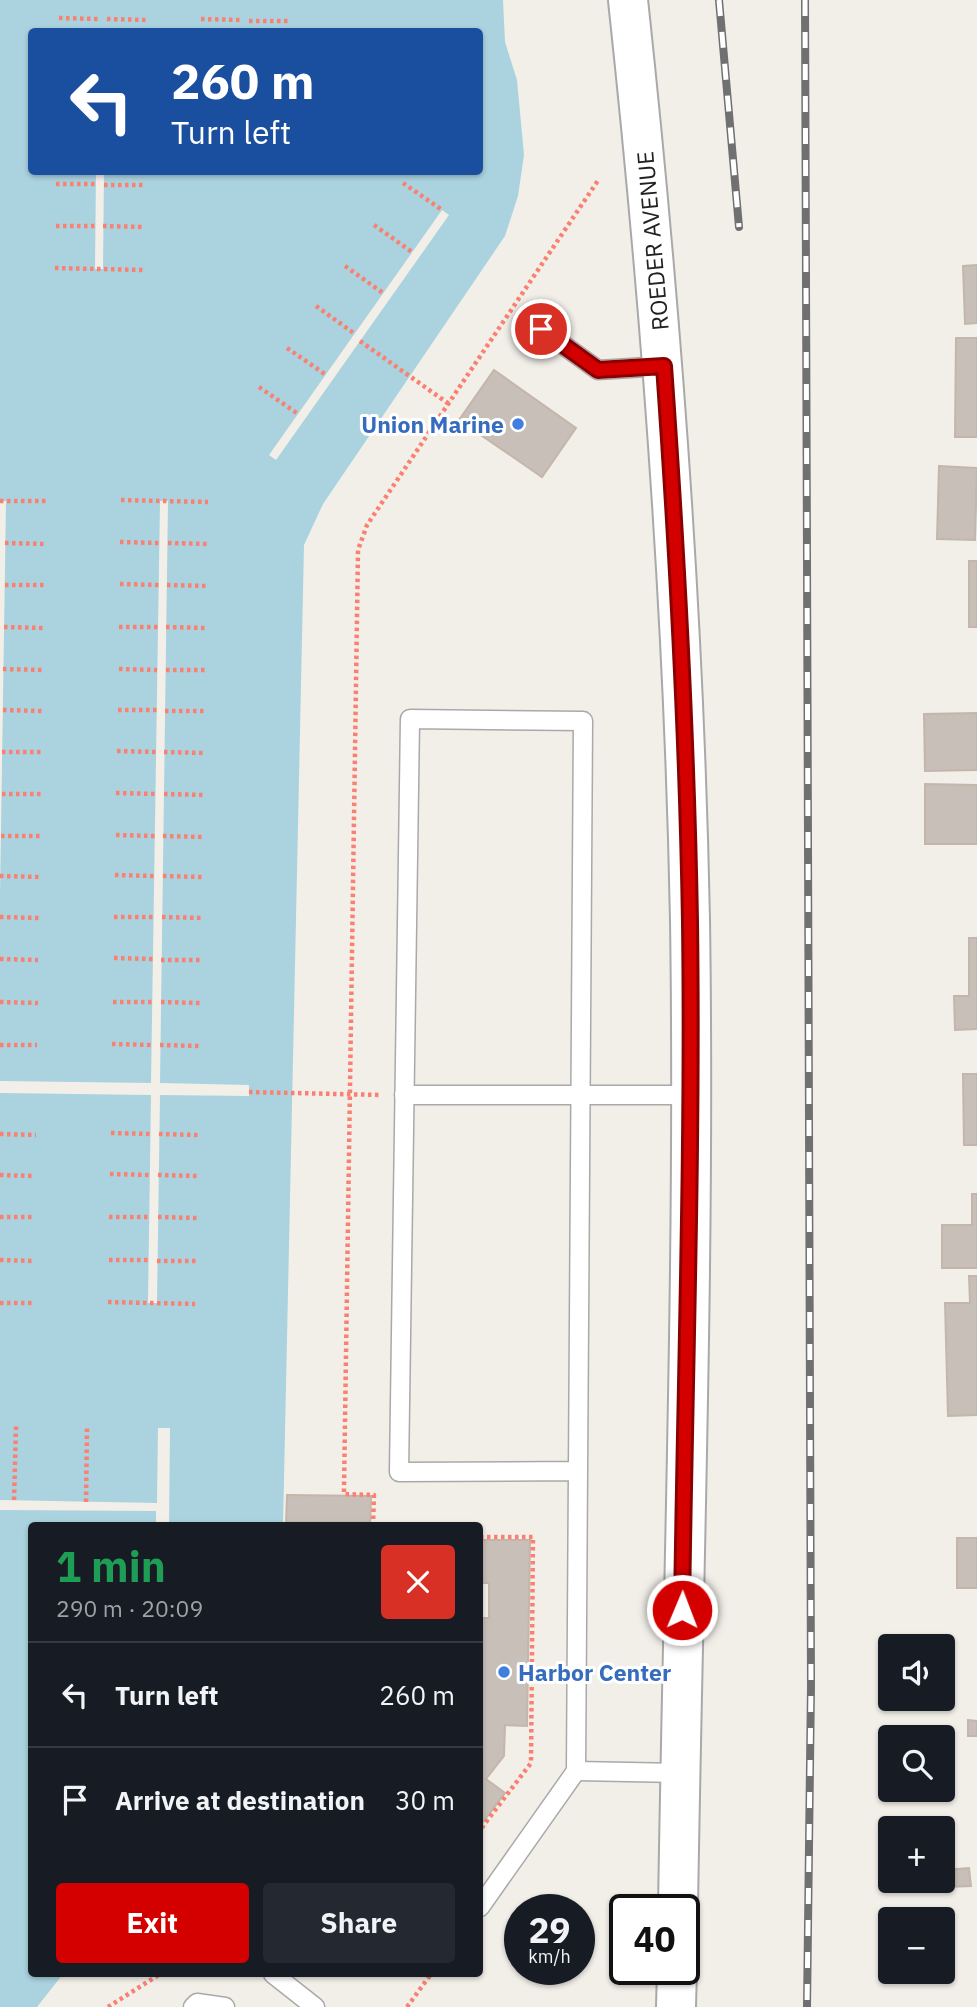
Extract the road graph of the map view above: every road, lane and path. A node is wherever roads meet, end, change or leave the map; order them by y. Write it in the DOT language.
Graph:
graph roads {
  1 [pos="628,0"];
  2 [pos="59,19"];
  3 [pos="98,19"];
  4 [pos="107,19"];
  5 [pos="201,19"];
  6 [pos="147,20"];
  7 [pos="241,20"];
  8 [pos="249,20"];
  9 [pos="289,21"];
  10 [pos="403,183"];
  11 [pos="56,184"];
  12 [pos="96,184"];
  13 [pos="104,185"];
  14 [pos="145,185"];
  15 [pos="442,210"];
  16 [pos="374,225"];
  17 [pos="56,226"];
  18 [pos="95,226"];
  19 [pos="103,226"];
  20 [pos="144,227"];
  21 [pos="412,252"];
  22 [pos="345,266"];
  23 [pos="55,268"];
  24 [pos="144,270"];
  25 [pos="383,293"];
  26 [pos="316,306"];
  27 [pos="541,329"];
  28 [pos="355,334"];
  29 [pos="360,341"];
  30 [pos="287,348"];
  31 [pos="664,366"];
  32 [pos="326,375"];
  33 [pos="259,387"];
  34 [pos="449,404"];
  35 [pos="298,414"];
  36 [pos="0,500"];
  37 [pos="121,500"];
  38 [pos="46,501"];
  39 [pos="208,502"];
  40 [pos="120,542"];
  41 [pos="5,543"];
  42 [pos="159,543"];
  43 [pos="168,543"];
  44 [pos="45,544"];
  45 [pos="208,544"];
  46 [pos="120,584"];
  47 [pos="5,585"];
  48 [pos="45,585"];
  49 [pos="159,585"];
  50 [pos="167,585"];
  51 [pos="207,586"];
  52 [pos="4,627"];
  53 [pos="119,627"];
  54 [pos="158,627"];
  55 [pos="166,627"];
  56 [pos="44,628"];
  57 [pos="206,628"];
  58 [pos="3,669"];
  59 [pos="119,669"];
  60 [pos="43,670"];
  61 [pos="158,670"];
  62 [pos="166,670"];
  63 [pos="205,670"];
  64 [pos="3,710"];
  65 [pos="118,710"];
  66 [pos="157,710"];
  67 [pos="42,711"];
  68 [pos="165,711"];
  69 [pos="205,711"];
  70 [pos="117,751"];
  71 [pos="2,752"];
  72 [pos="42,752"];
  73 [pos="156,752"];
  74 [pos="164,752"];
  75 [pos="204,753"];
  76 [pos="116,793"];
  77 [pos="2,794"];
  78 [pos="41,794"];
  79 [pos="156,794"];
  80 [pos="164,794"];
  81 [pos="204,795"];
  82 [pos="116,835"];
  83 [pos="1,836"];
  84 [pos="40,836"];
  85 [pos="155,836"];
  86 [pos="163,836"];
  87 [pos="203,837"];
  88 [pos="115,875"];
  89 [pos="0,876"];
  90 [pos="155,876"];
  91 [pos="163,876"];
  92 [pos="40,877"];
  93 [pos="202,877"];
  94 [pos="114,916"];
  95 [pos="0,917"];
  96 [pos="154,917"];
  97 [pos="162,917"];
  98 [pos="39,918"];
  99 [pos="202,918"];
  100 [pos="114,958"];
  101 [pos="0,959"];
  102 [pos="153,959"];
  103 [pos="38,960"];
  104 [pos="161,960"];
  105 [pos="201,960"];
  106 [pos="0,1002"];
  107 [pos="113,1002"];
  108 [pos="153,1002"];
  109 [pos="161,1002"];
  110 [pos="38,1003"];
  111 [pos="200,1003"];
  112 [pos="112,1044"];
  113 [pos="0,1045"];
  114 [pos="37,1045"];
  115 [pos="152,1045"];
  116 [pos="160,1045"];
  117 [pos="199,1046"];
  118 [pos="249,1092"];
  119 [pos="349,1095"];
  120 [pos="691,1095"];
  121 [pos="404,1096"];
  122 [pos="580,1096"];
  123 [pos="111,1133"];
  124 [pos="0,1134"];
  125 [pos="151,1134"];
  126 [pos="159,1134"];
  127 [pos="36,1135"];
  128 [pos="198,1135"];
  129 [pos="110,1174"];
  130 [pos="0,1175"];
  131 [pos="150,1175"];
  132 [pos="158,1175"];
  133 [pos="35,1176"];
  134 [pos="197,1176"];
  135 [pos="0,1217"];
  136 [pos="34,1217"];
  137 [pos="109,1217"];
  138 [pos="149,1217"];
  139 [pos="158,1217"];
  140 [pos="197,1218"];
  141 [pos="109,1259"];
  142 [pos="0,1260"];
  143 [pos="34,1261"];
  144 [pos="149,1261"];
  145 [pos="157,1261"];
  146 [pos="196,1261"];
  147 [pos="108,1302"];
  148 [pos="0,1303"];
  149 [pos="33,1304"];
  150 [pos="195,1304"];
  151 [pos="16,1426"];
  152 [pos="88,1427"];
  153 [pos="578,1471"];
  154 [pos="344,1489"];
  155 [pos="14,1500"];
  156 [pos="86,1502"];
  157 [pos="373,1522"];
  158 [pos="483,1537"];
  159 [pos="576,1771"];
  160 [pos="680,1773"];
  161 [pos="483,1826"];
  162 [pos="678,1894"];
  163 [pos="483,1902"];
  164 [pos="155,1977"];
  165 [pos="277,1977"];
  166 [pos="429,1977"];
  167 [pos="677,1985"];
  168 [pos="108,2007"];
  169 [pos="193,2007"];
  170 [pos="225,2007"];
  171 [pos="315,2007"];
  172 [pos="407,2007"];
  173 [pos="676,2007"];
  1 -- 31 [label="street, ROEDER AVENUE"];
  2 -- 3 [label="path"];
  4 -- 6 [label="path"];
  5 -- 7 [label="path"];
  8 -- 9 [label="path"];
  10 -- 15 [label="path"];
  11 -- 12 [label="path"];
  13 -- 14 [label="path"];
  16 -- 21 [label="path"];
  17 -- 18 [label="path"];
  19 -- 20 [label="path"];
  22 -- 25 [label="path"];
  23 -- 24 [label="path"];
  26 -- 28 [label="path"];
  27 -- 31 [label="lane"];
  29 -- 34 [label="path"];
  30 -- 32 [label="path"];
  31 -- 120 [label="street, ROEDER AVENUE"];
  33 -- 35 [label="path"];
  36 -- 38 [label="path"];
  37 -- 39 [label="path"];
  40 -- 42 [label="path"];
  41 -- 44 [label="path"];
  43 -- 45 [label="path"];
  46 -- 49 [label="path"];
  47 -- 48 [label="path"];
  50 -- 51 [label="path"];
  52 -- 56 [label="path"];
  53 -- 54 [label="path"];
  55 -- 57 [label="path"];
  58 -- 60 [label="path"];
  59 -- 61 [label="path"];
  62 -- 63 [label="path"];
  64 -- 67 [label="path"];
  65 -- 66 [label="path"];
  68 -- 69 [label="path"];
  70 -- 73 [label="path"];
  71 -- 72 [label="path"];
  74 -- 75 [label="path"];
  76 -- 79 [label="path"];
  77 -- 78 [label="path"];
  80 -- 81 [label="path"];
  82 -- 85 [label="path"];
  83 -- 84 [label="path"];
  86 -- 87 [label="path"];
  88 -- 90 [label="path"];
  89 -- 92 [label="path"];
  91 -- 93 [label="path"];
  94 -- 96 [label="path"];
  95 -- 98 [label="path"];
  97 -- 99 [label="path"];
  100 -- 102 [label="path"];
  101 -- 103 [label="path"];
  104 -- 105 [label="path"];
  106 -- 110 [label="path"];
  107 -- 108 [label="path"];
  109 -- 111 [label="path"];
  112 -- 115 [label="path"];
  113 -- 114 [label="path"];
  116 -- 117 [label="path"];
  118 -- 119 [label="path"];
  120 -- 122 [label="lane"];
  120 -- 160 [label="street, ROEDER AVENUE"];
  121 -- 122 [label="lane"];
  121 -- 122 [label="lane"];
  121 -- 153 [label="lane"];
  122 -- 153 [label="lane"];
  123 -- 125 [label="path"];
  124 -- 127 [label="path"];
  126 -- 128 [label="path"];
  129 -- 131 [label="path"];
  130 -- 133 [label="path"];
  132 -- 134 [label="path"];
  135 -- 136 [label="path"];
  137 -- 138 [label="path"];
  139 -- 140 [label="path"];
  141 -- 144 [label="path"];
  142 -- 143 [label="path"];
  145 -- 146 [label="path"];
  147 -- 150 [label="path"];
  148 -- 149 [label="path"];
  151 -- 155 [label="path"];
  152 -- 156 [label="path"];
  153 -- 159 [label="lane"];
  154 -- 157 [label="path"];
  158 -- 161 [label="path"];
  159 -- 160 [label="lane"];
  159 -- 163 [label="lane"];
  160 -- 162 [label="street, ROEDER AVENUE"];
  164 -- 168 [label="path"];
  165 -- 171 [label="lane"];
  166 -- 172 [label="path"];
  167 -- 173 [label="street"];
  169 -- 170 [label="lane"];
}
